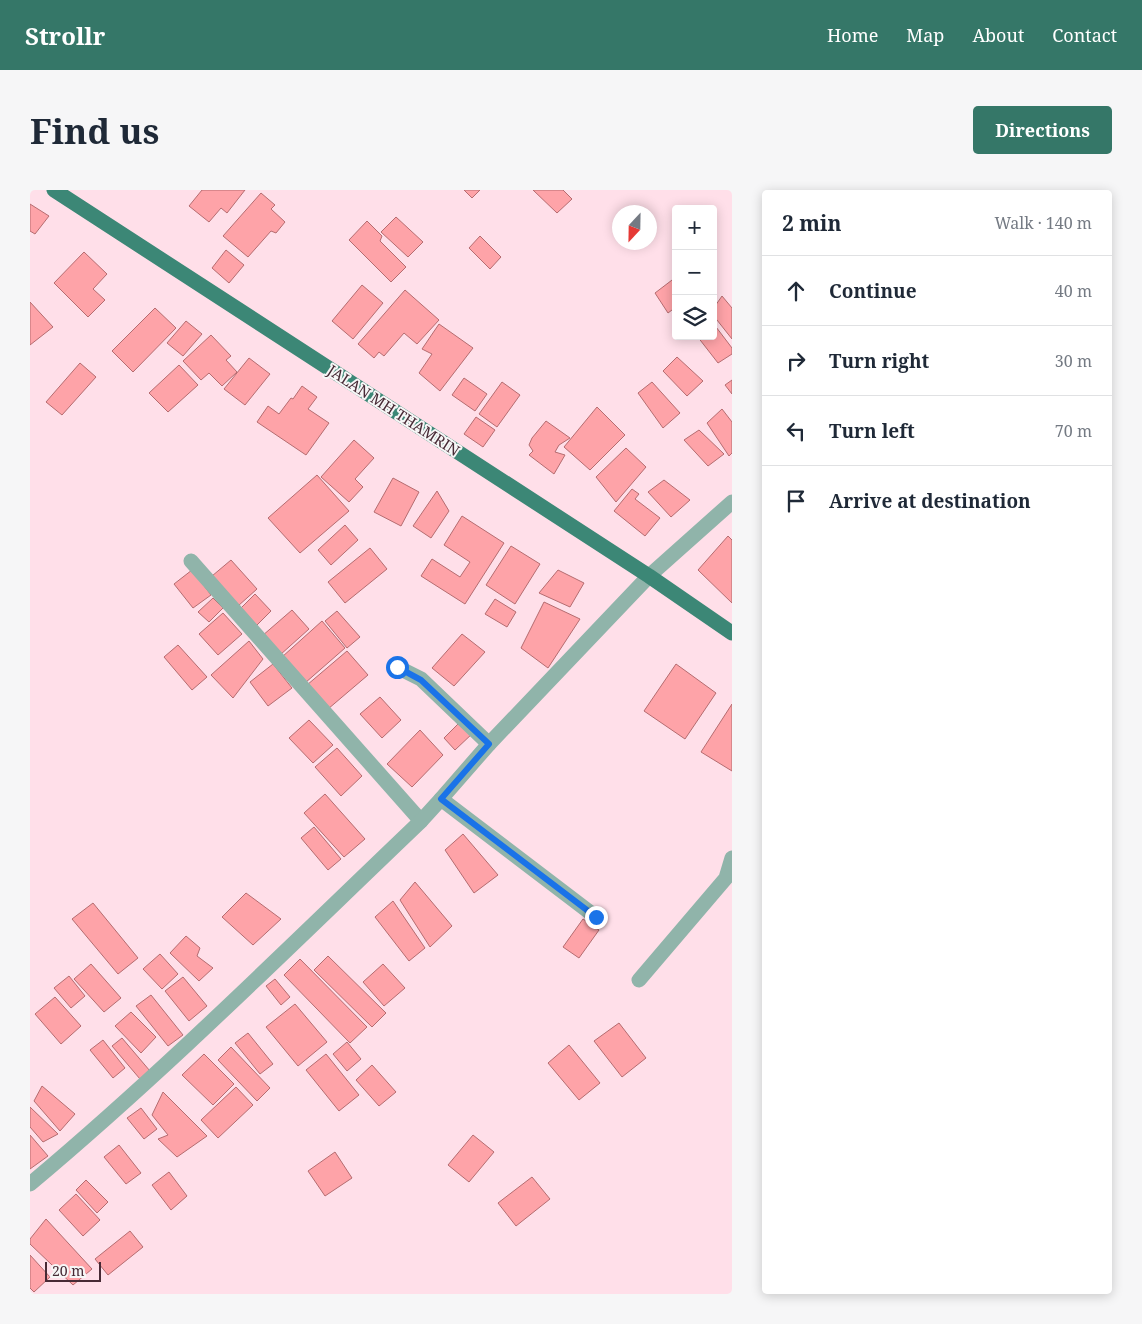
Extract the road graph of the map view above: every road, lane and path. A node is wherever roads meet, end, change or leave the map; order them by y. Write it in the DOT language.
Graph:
graph roads {
  1 [pos="54,190"];
  2 [pos="732,502"];
  3 [pos="191,561"];
  4 [pos="649,576"];
  5 [pos="732,632"];
  6 [pos="397,667"];
  7 [pos="489,744"];
  8 [pos="441,799"];
  9 [pos="420,821"];
  10 [pos="732,858"];
  11 [pos="596,917"];
  12 [pos="639,980"];
  13 [pos="30,1184"];
  1 -- 4 [label="main road, JALAN MH THAMRIN"];
  2 -- 4 [label="street"];
  3 -- 9 [label="street"];
  4 -- 5 [label="main road, JALAN MH THAMRIN"];
  4 -- 7 [label="street"];
  6 -- 7 [label="street"];
  7 -- 8 [label="street"];
  8 -- 9 [label="street"];
  8 -- 11 [label="street"];
  9 -- 13 [label="street"];
  10 -- 12 [label="street"];
}
